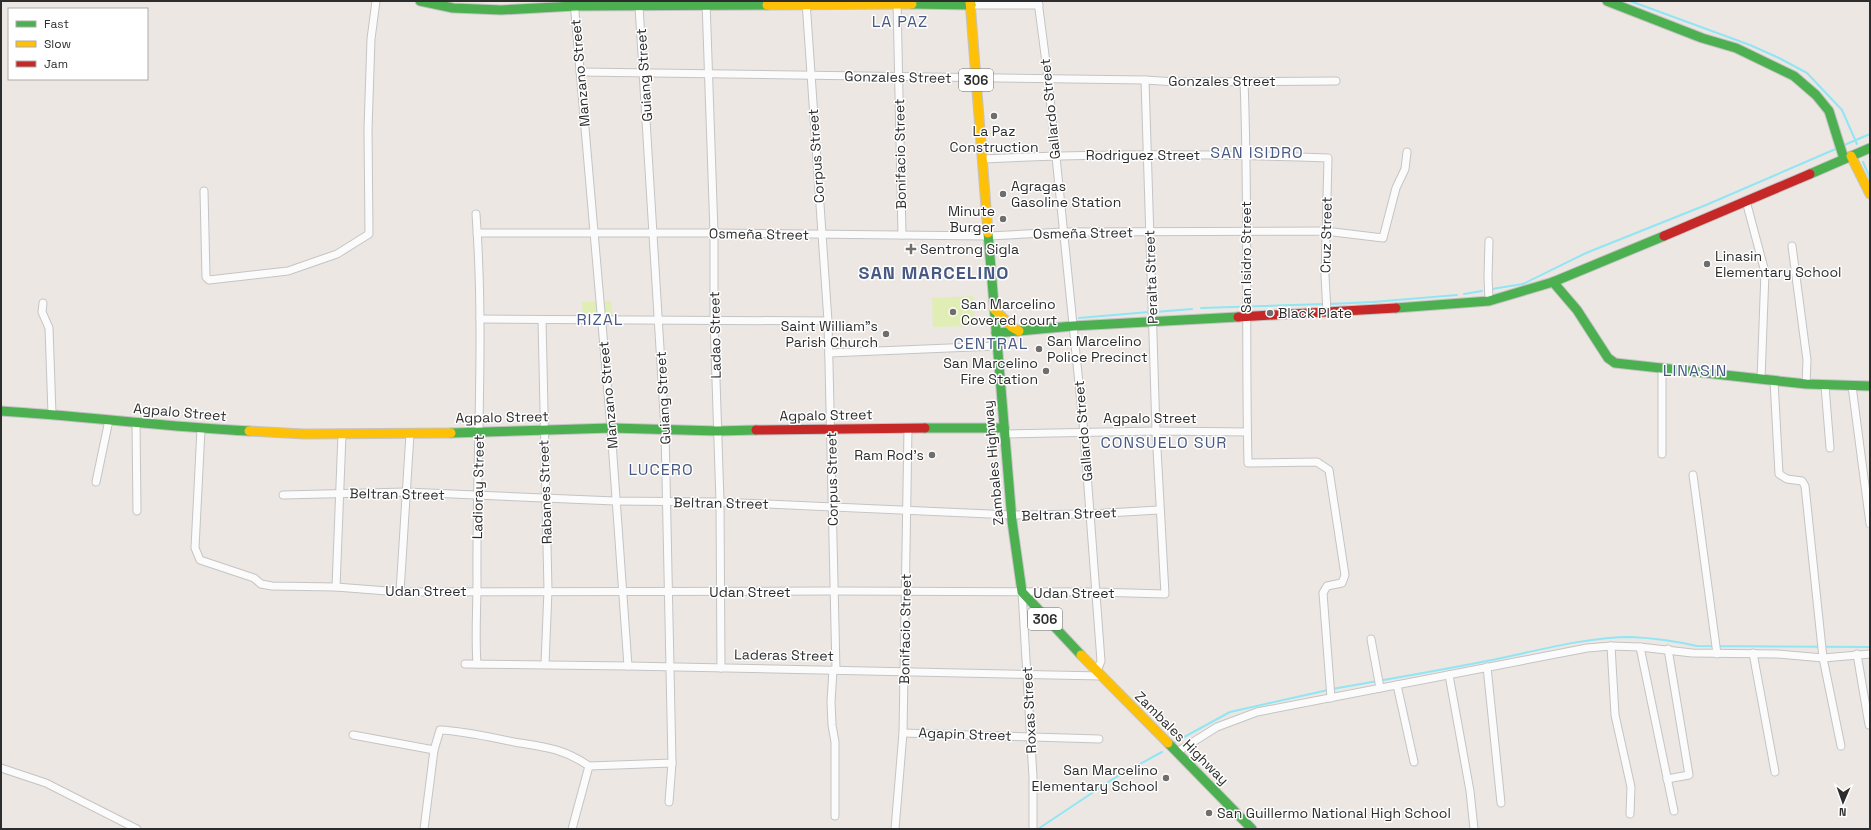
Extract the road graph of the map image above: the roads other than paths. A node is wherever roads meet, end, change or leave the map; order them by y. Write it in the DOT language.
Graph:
graph roads {
  1 [pos="376,1"];
  2 [pos="420,1"];
  3 [pos="1607,1"];
  4 [pos="897,2"];
  5 [pos="575,3"];
  6 [pos="706,3"];
  7 [pos="807,3"];
  8 [pos="971,3"];
  9 [pos="1038,3"];
  10 [pos="639,6"];
  11 [pos="580,72"];
  12 [pos="644,73"];
  13 [pos="708,75"];
  14 [pos="811,76"];
  15 [pos="899,76"];
  16 [pos="976,78"];
  17 [pos="1048,78"];
  18 [pos="1145,80"];
  19 [pos="1336,81"];
  20 [pos="1244,82"];
  21 [pos="1870,148"];
  22 [pos="1407,152"];
  23 [pos="1147,154"];
  24 [pos="1055,155"];
  25 [pos="1846,156"];
  26 [pos="1247,157"];
  27 [pos="1328,158"];
  28 [pos="983,159"];
  29 [pos="204,191"];
  30 [pos="1870,194"];
  31 [pos="1746,201"];
  32 [pos="476,214"];
  33 [pos="1246,231"];
  34 [pos="1325,231"];
  35 [pos="594,232"];
  36 [pos="714,232"];
  37 [pos="1063,232"];
  38 [pos="1150,232"];
  39 [pos="477,233"];
  40 [pos="653,233"];
  41 [pos="822,235"];
  42 [pos="902,235"];
  43 [pos="989,236"];
  44 [pos="1489,241"];
  45 [pos="1792,246"];
  46 [pos="1553,282"];
  47 [pos="1489,301"];
  48 [pos="42,302"];
  49 [pos="994,310"];
  50 [pos="1327,312"];
  51 [pos="1246,316"];
  52 [pos="480,318"];
  53 [pos="659,319"];
  54 [pos="714,319"];
  55 [pos="542,320"];
  56 [pos="601,320"];
  57 [pos="828,321"];
  58 [pos="1153,322"];
  59 [pos="1073,326"];
  60 [pos="1019,331"];
  61 [pos="996,333"];
  62 [pos="997,346"];
  63 [pos="828,353"];
  64 [pos="1662,368"];
  65 [pos="1761,379"];
  66 [pos="1774,381"];
  67 [pos="1806,384"];
  68 [pos="1825,386"];
  69 [pos="1852,386"];
  70 [pos="1870,386"];
  71 [pos="1,411"];
  72 [pos="52,414"];
  73 [pos="109,420"];
  74 [pos="136,422"];
  75 [pos="611,428"];
  76 [pos="831,428"];
  77 [pos="908,428"];
  78 [pos="201,429"];
  79 [pos="544,430"];
  80 [pos="665,430"];
  81 [pos="479,431"];
  82 [pos="718,431"];
  83 [pos="1005,431"];
  84 [pos="1156,431"];
  85 [pos="1247,432"];
  86 [pos="1084,433"];
  87 [pos="342,434"];
  88 [pos="410,434"];
  89 [pos="1830,448"];
  90 [pos="1662,454"];
  91 [pos="1693,475"];
  92 [pos="96,482"];
  93 [pos="406,492"];
  94 [pos="340,493"];
  95 [pos="283,495"];
  96 [pos="476,495"];
  97 [pos="546,498"];
  98 [pos="615,501"];
  99 [pos="667,502"];
  100 [pos="720,502"];
  101 [pos="832,507"];
  102 [pos="907,510"];
  103 [pos="1159,510"];
  104 [pos="137,511"];
  105 [pos="1090,514"];
  106 [pos="1012,515"];
  107 [pos="1870,524"];
  108 [pos="336,587"];
  109 [pos="548,590"];
  110 [pos="477,591"];
  111 [pos="622,591"];
  112 [pos="834,591"];
  113 [pos="400,592"];
  114 [pos="669,592"];
  115 [pos="721,592"];
  116 [pos="906,592"];
  117 [pos="1022,592"];
  118 [pos="1095,592"];
  119 [pos="1165,594"];
  120 [pos="1371,639"];
  121 [pos="1611,646"];
  122 [pos="1640,647"];
  123 [pos="1668,649"];
  124 [pos="1717,652"];
  125 [pos="1753,653"];
  126 [pos="1857,654"];
  127 [pos="1870,654"];
  128 [pos="1823,655"];
  129 [pos="465,664"];
  130 [pos="477,664"];
  131 [pos="545,664"];
  132 [pos="628,666"];
  133 [pos="1487,667"];
  134 [pos="671,668"];
  135 [pos="722,668"];
  136 [pos="835,670"];
  137 [pos="904,672"];
  138 [pos="1100,673"];
  139 [pos="1027,675"];
  140 [pos="1449,675"];
  141 [pos="1379,683"];
  142 [pos="1397,685"];
  143 [pos="1331,694"];
  144 [pos="1868,725"];
  145 [pos="903,733"];
  146 [pos="354,735"];
  147 [pos="1030,736"];
  148 [pos="1099,739"];
  149 [pos="1841,746"];
  150 [pos="434,750"];
  151 [pos="1177,752"];
  152 [pos="1414,762"];
  153 [pos="672,763"];
  154 [pos="590,766"];
  155 [pos="1,768"];
  156 [pos="1775,772"];
  157 [pos="1667,779"];
  158 [pos="669,802"];
  159 [pos="1502,803"];
  160 [pos="1674,812"];
  161 [pos="1630,814"];
  162 [pos="835,816"];
  163 [pos="1033,827"];
  164 [pos="137,829"];
  165 [pos="424,829"];
  166 [pos="572,829"];
  167 [pos="895,829"];
  168 [pos="1252,829"];
  169 [pos="1474,829"];
  1 -- 29 [label="street"];
  2 -- 5 [label="street"];
  3 -- 25 [label="street"];
  4 -- 7 [label="street"];
  4 -- 8 [label="street"];
  4 -- 15 [label="street, Bonifacio Street"];
  5 -- 10 [label="street"];
  5 -- 11 [label="street, Manzano Street"];
  6 -- 7 [label="street"];
  6 -- 10 [label="street"];
  6 -- 13 [label="street, Ladao Street"];
  7 -- 14 [label="street, Corpus Street"];
  8 -- 9 [label="street"];
  8 -- 16 [label="street, Zambales Highway / 306"];
  9 -- 17 [label="street, Gallardo Street"];
  10 -- 12 [label="street, Guiang Street"];
  11 -- 12 [label="street, Gonzales Street"];
  11 -- 35 [label="street, Manzano Street"];
  12 -- 13 [label="street, Gonzales Street"];
  12 -- 40 [label="street, Guiang Street"];
  13 -- 14 [label="street, Gonzales Street"];
  13 -- 36 [label="street, Ladao Street"];
  14 -- 15 [label="street, Gonzales Street"];
  14 -- 41 [label="street, Corpus Street"];
  15 -- 16 [label="street, Gonzales Street"];
  15 -- 42 [label="street, Bonifacio Street"];
  16 -- 17 [label="street, Gonzales Street"];
  16 -- 28 [label="street, Zambales Highway / 306"];
  17 -- 18 [label="street, Gonzales Street"];
  17 -- 24 [label="street, Gallardo Street"];
  18 -- 20 [label="street, Gonzales Street"];
  18 -- 23 [label="street, Peralta Street"];
  19 -- 20 [label="street, Gonzales Street"];
  20 -- 26 [label="street, San Isidro Street"];
  21 -- 25 [label="street"];
  22 -- 34 [label="street, Osmeña Street"];
  23 -- 24 [label="street, Rodriguez Street"];
  23 -- 26 [label="street, Rodriguez Street"];
  23 -- 38 [label="street, Peralta Street"];
  24 -- 28 [label="street, Rodriguez Street"];
  24 -- 37 [label="street, Gallardo Street"];
  25 -- 30 [label="street"];
  25 -- 31 [label="street"];
  26 -- 27 [label="street, Rodriguez Street"];
  26 -- 33 [label="street, San Isidro Street"];
  27 -- 34 [label="street, Cruz Street"];
  28 -- 43 [label="street, Zambales Highway / 306"];
  31 -- 46 [label="street"];
  31 -- 65 [label="street"];
  32 -- 39 [label="street, Ladioray Street"];
  33 -- 34 [label="street, Osmeña Street"];
  33 -- 38 [label="street, Osmeña Street"];
  33 -- 51 [label="street, San Isidro Street"];
  34 -- 50 [label="street, Cruz Street"];
  35 -- 39 [label="street, Osmeña Street"];
  35 -- 40 [label="street, Osmeña Street"];
  35 -- 56 [label="street, Manzano Street"];
  36 -- 40 [label="street, Osmeña Street"];
  36 -- 41 [label="street, Osmeña Street"];
  36 -- 54 [label="street, Ladao Street"];
  37 -- 38 [label="street, Osmeña Street"];
  37 -- 43 [label="street, Osmeña Street"];
  37 -- 59 [label="street, Gallardo Street"];
  38 -- 58 [label="street, Peralta Street"];
  39 -- 52 [label="street, Ladioray Street"];
  40 -- 53 [label="street, Guiang Street"];
  41 -- 42 [label="street, Osmeña Street"];
  41 -- 57 [label="street, Corpus Street"];
  42 -- 43 [label="street, Osmeña Street"];
  43 -- 49 [label="street, Zambales Highway / 306"];
  44 -- 47 [label="street"];
  45 -- 67 [label="street"];
  46 -- 47 [label="street"];
  46 -- 64 [label="street"];
  47 -- 50 [label="street"];
  48 -- 72 [label="street"];
  49 -- 60 [label="street"];
  49 -- 61 [label="street, Zambales Highway / 306"];
  50 -- 51 [label="street"];
  51 -- 58 [label="street"];
  51 -- 85 [label="street, San Isidro Street"];
  52 -- 55 [label="street"];
  52 -- 81 [label="street, Ladioray Street"];
  53 -- 54 [label="street"];
  53 -- 56 [label="street"];
  53 -- 80 [label="street, Guiang Street"];
  54 -- 57 [label="street"];
  54 -- 82 [label="street, Ladao Street"];
  55 -- 56 [label="street"];
  55 -- 79 [label="street, Rabanes Street"];
  56 -- 75 [label="street, Manzano Street"];
  57 -- 63 [label="street, Corpus Street"];
  58 -- 59 [label="street"];
  58 -- 84 [label="street, Peralta Street"];
  59 -- 60 [label="street"];
  59 -- 86 [label="street, Gallardo Street"];
  60 -- 61 [label="street"];
  61 -- 62 [label="street, Zambales Highway / 306"];
  62 -- 63 [label="street"];
  62 -- 83 [label="street, Zambales Highway / 306"];
  63 -- 76 [label="street, Corpus Street"];
  64 -- 65 [label="street"];
  64 -- 90 [label="street"];
  65 -- 66 [label="street"];
  66 -- 67 [label="street"];
  66 -- 128 [label="street"];
  67 -- 68 [label="street"];
  68 -- 69 [label="street"];
  68 -- 89 [label="street"];
  69 -- 70 [label="street"];
  69 -- 107 [label="street"];
  71 -- 72 [label="street, Agpalo Street"];
  72 -- 73 [label="street, Agpalo Street"];
  73 -- 74 [label="street, Agpalo Street"];
  73 -- 92 [label="street"];
  74 -- 78 [label="street, Agpalo Street"];
  74 -- 104 [label="street"];
  75 -- 79 [label="street, Agpalo Street"];
  75 -- 80 [label="street, Agpalo Street"];
  75 -- 98 [label="street, Manzano Street"];
  76 -- 77 [label="street, Agpalo Street"];
  76 -- 82 [label="street, Agpalo Street"];
  76 -- 101 [label="street, Corpus Street"];
  77 -- 83 [label="street, Agpalo Street"];
  77 -- 102 [label="street, Bonifacio Street"];
  78 -- 87 [label="street, Agpalo Street"];
  78 -- 108 [label="street, Udan Street"];
  79 -- 81 [label="street, Agpalo Street"];
  79 -- 97 [label="street, Rabanes Street"];
  80 -- 82 [label="street, Agpalo Street"];
  80 -- 99 [label="street, Guiang Street"];
  81 -- 88 [label="street, Agpalo Street"];
  81 -- 96 [label="street, Ladioray Street"];
  82 -- 100 [label="street, Ladao Street"];
  83 -- 86 [label="street, Agpalo Street"];
  83 -- 106 [label="street, Zambales Highway / 306"];
  84 -- 85 [label="street, Agpalo Street"];
  84 -- 86 [label="street, Agpalo Street"];
  84 -- 103 [label="street, Peralta Street"];
  85 -- 143 [label="street, San Isidro Street"];
  86 -- 105 [label="street, Gallardo Street"];
  87 -- 88 [label="street, Agpalo Street"];
  87 -- 94 [label="street"];
  88 -- 93 [label="street"];
  91 -- 124 [label="street"];
  93 -- 94 [label="street, Beltran Street"];
  93 -- 96 [label="street, Beltran Street"];
  93 -- 113 [label="street"];
  94 -- 95 [label="street, Beltran Street"];
  94 -- 108 [label="street"];
  96 -- 97 [label="street, Beltran Street"];
  96 -- 110 [label="street, Ladioray Street"];
  97 -- 98 [label="street, Beltran Street"];
  97 -- 109 [label="street, Rabanes Street"];
  98 -- 99 [label="street, Beltran Street"];
  98 -- 111 [label="street, Manzano Street"];
  99 -- 100 [label="street, Beltran Street"];
  99 -- 114 [label="street, Guiang Street"];
  100 -- 101 [label="street, Beltran Street"];
  100 -- 115 [label="street, Ladao Street"];
  101 -- 102 [label="street, Beltran Street"];
  101 -- 112 [label="street, Corpus Street"];
  102 -- 106 [label="street, Beltran Street"];
  102 -- 116 [label="street, Bonifacio Street"];
  103 -- 105 [label="street, Beltran Street"];
  103 -- 119 [label="street, Peralta Street"];
  105 -- 106 [label="street, Beltran Street"];
  105 -- 118 [label="street, Gallardo Street"];
  106 -- 117 [label="street, Zambales Highway / 306"];
  108 -- 113 [label="street, Udan Street"];
  109 -- 110 [label="street, Udan Street"];
  109 -- 111 [label="street, Udan Street"];
  109 -- 131 [label="street, Rabanes Street"];
  110 -- 113 [label="street, Udan Street"];
  110 -- 130 [label="street, Ladioray Street"];
  111 -- 114 [label="street, Udan Street"];
  111 -- 132 [label="street, Manzano Street"];
  112 -- 115 [label="street, Udan Street"];
  112 -- 116 [label="street, Udan Street"];
  112 -- 136 [label="street, Corpus Street"];
  114 -- 115 [label="street, Udan Street"];
  114 -- 134 [label="street, Guiang Street"];
  115 -- 135 [label="street, Ladao Street"];
  116 -- 117 [label="street, Udan Street"];
  116 -- 137 [label="street, Bonifacio Street"];
  117 -- 118 [label="street, Udan Street"];
  117 -- 138 [label="street, Zambales Highway / 306"];
  117 -- 139 [label="street, Roxas Street"];
  118 -- 119 [label="street, Udan Street"];
  118 -- 138 [label="street, Gallardo Street"];
  120 -- 141 [label="street"];
  121 -- 122 [label="street"];
  121 -- 133 [label="street"];
  121 -- 161 [label="street"];
  122 -- 123 [label="street"];
  122 -- 157 [label="street"];
  123 -- 124 [label="street"];
  123 -- 157 [label="street"];
  124 -- 125 [label="street"];
  125 -- 128 [label="street"];
  125 -- 156 [label="street"];
  126 -- 127 [label="street"];
  126 -- 128 [label="street"];
  126 -- 144 [label="street"];
  128 -- 149 [label="street"];
  129 -- 130 [label="street, Laderas Street"];
  130 -- 131 [label="street, Laderas Street"];
  131 -- 132 [label="street, Laderas Street"];
  132 -- 134 [label="street, Laderas Street"];
  133 -- 140 [label="street"];
  133 -- 159 [label="street"];
  134 -- 135 [label="street, Laderas Street"];
  134 -- 153 [label="street, Guiang Street"];
  135 -- 136 [label="street, Laderas Street"];
  136 -- 137 [label="street, Laderas Street"];
  136 -- 162 [label="street, Corpus Street"];
  137 -- 139 [label="street, Laderas Street"];
  137 -- 145 [label="street, Bonifacio Street"];
  138 -- 139 [label="street, Laderas Street"];
  138 -- 151 [label="street, Zambales Highway / 306"];
  139 -- 147 [label="street, Roxas Street"];
  140 -- 142 [label="street"];
  140 -- 169 [label="street"];
  141 -- 142 [label="street"];
  141 -- 143 [label="street"];
  142 -- 152 [label="street"];
  143 -- 151 [label="street"];
  145 -- 147 [label="street, Agapin Street"];
  145 -- 167 [label="street, Bonifacio Street"];
  146 -- 150 [label="street"];
  147 -- 148 [label="street, Agapin Street"];
  147 -- 163 [label="street, Roxas Street"];
  150 -- 154 [label="street"];
  150 -- 165 [label="street"];
  151 -- 168 [label="street, Zambales Highway / 306"];
  153 -- 154 [label="street"];
  153 -- 158 [label="street, Guiang Street"];
  154 -- 166 [label="street"];
  155 -- 164 [label="street"];
  157 -- 160 [label="street"];
}
